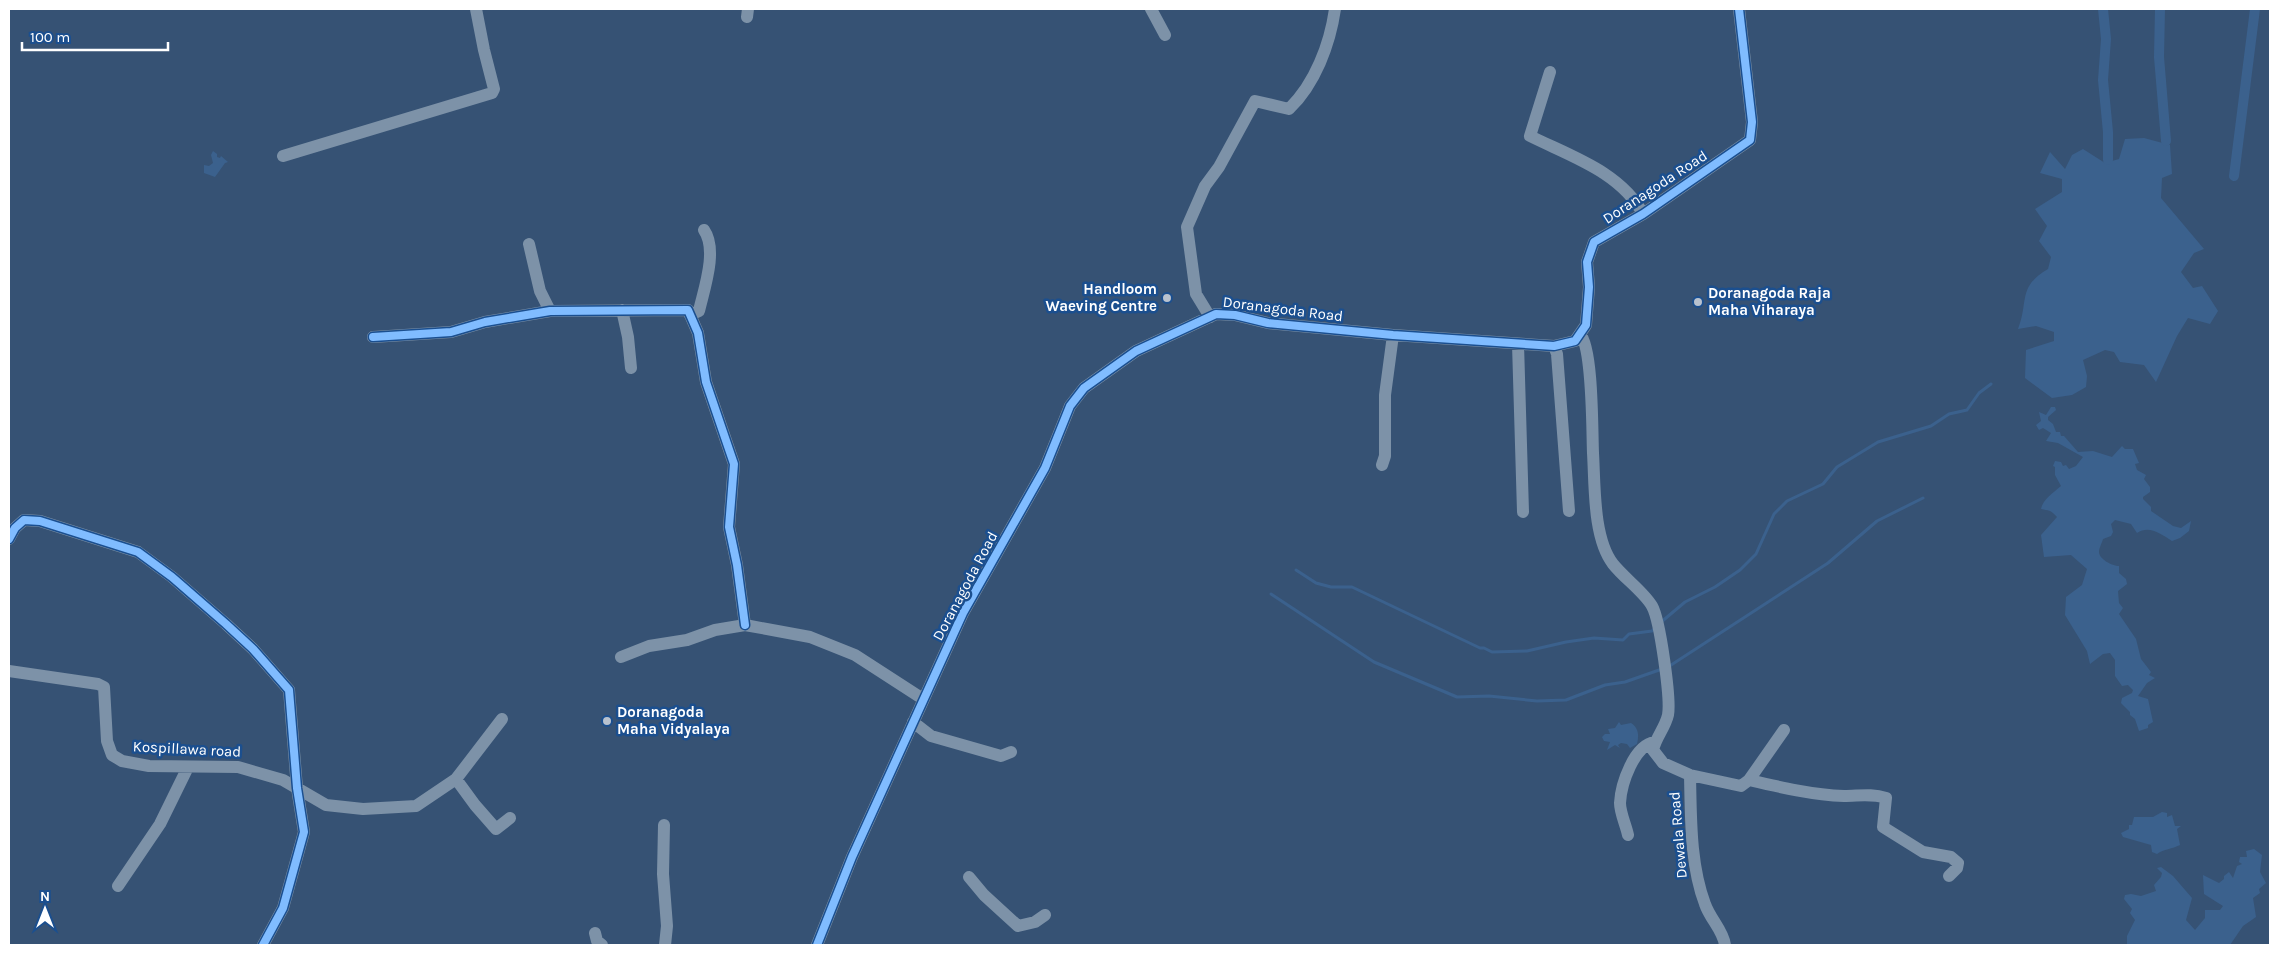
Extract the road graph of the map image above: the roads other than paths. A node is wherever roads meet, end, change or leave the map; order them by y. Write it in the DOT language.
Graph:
graph roads {
  1 [pos="476,9"];
  2 [pos="1151,9"];
  3 [pos="1335,9"];
  4 [pos="1739,9"];
  5 [pos="1165,35"];
  6 [pos="1550,72"];
  7 [pos="283,156"];
  8 [pos="1643,214"];
  9 [pos="704,230"];
  10 [pos="529,244"];
  11 [pos="622,310"];
  12 [pos="550,311"];
  13 [pos="690,315"];
  14 [pos="1210,317"];
  15 [pos="1580,334"];
  16 [pos="1394,335"];
  17 [pos="373,337"];
  18 [pos="1518,344"];
  19 [pos="1554,346"];
  20 [pos="631,368"];
  21 [pos="1382,465"];
  22 [pos="1569,511"];
  23 [pos="1523,512"];
  24 [pos="9,539"];
  25 [pos="745,625"];
  26 [pos="621,657"];
  27 [pos="9,672"];
  28 [pos="923,699"];
  29 [pos="502,719"];
  30 [pos="913,722"];
  31 [pos="1784,730"];
  32 [pos="1655,742"];
  33 [pos="1011,752"];
  34 [pos="188,767"];
  35 [pos="1690,775"];
  36 [pos="456,779"];
  37 [pos="1749,780"];
  38 [pos="297,788"];
  39 [pos="510,818"];
  40 [pos="664,825"];
  41 [pos="1628,835"];
  42 [pos="1949,876"];
  43 [pos="969,877"];
  44 [pos="118,886"];
  45 [pos="1045,915"];
  46 [pos="595,933"];
  47 [pos="263,945"];
  48 [pos="602,945"];
  49 [pos="665,945"];
  50 [pos="818,945"];
  51 [pos="1725,945"];
  1 -- 7 [label="street"];
  2 -- 5 [label="street"];
  3 -- 14 [label="street"];
  4 -- 8 [label="street, Doranagoda Road"];
  6 -- 8 [label="street"];
  8 -- 15 [label="street, Doranagoda Road"];
  9 -- 13 [label="street"];
  10 -- 12 [label="street"];
  11 -- 12 [label="street"];
  11 -- 13 [label="street"];
  11 -- 20 [label="street"];
  12 -- 17 [label="street"];
  13 -- 25 [label="street"];
  14 -- 16 [label="street, Doranagoda Road"];
  14 -- 28 [label="street, Doranagoda Road"];
  15 -- 19 [label="street, Doranagoda Road"];
  15 -- 32 [label="street"];
  16 -- 18 [label="street, Doranagoda Road"];
  16 -- 21 [label="street"];
  18 -- 19 [label="street, Doranagoda Road"];
  18 -- 23 [label="street"];
  19 -- 22 [label="street"];
  24 -- 38 [label="street"];
  25 -- 26 [label="street"];
  25 -- 28 [label="street"];
  27 -- 34 [label="street, Kospillawa road"];
  28 -- 30 [label="street, Doranagoda Road"];
  29 -- 36 [label="street, Kospillawa road"];
  30 -- 33 [label="street"];
  30 -- 50 [label="street, Doranagoda Road"];
  31 -- 37 [label="street"];
  32 -- 35 [label="street"];
  32 -- 41 [label="street"];
  34 -- 38 [label="street, Kospillawa road"];
  34 -- 44 [label="street"];
  35 -- 37 [label="street"];
  35 -- 51 [label="street, Dewala Road"];
  36 -- 38 [label="street, Kospillawa road"];
  36 -- 39 [label="street"];
  37 -- 42 [label="street"];
  38 -- 47 [label="street"];
  40 -- 49 [label="street"];
  43 -- 45 [label="street"];
  46 -- 48 [label="street"];
}
